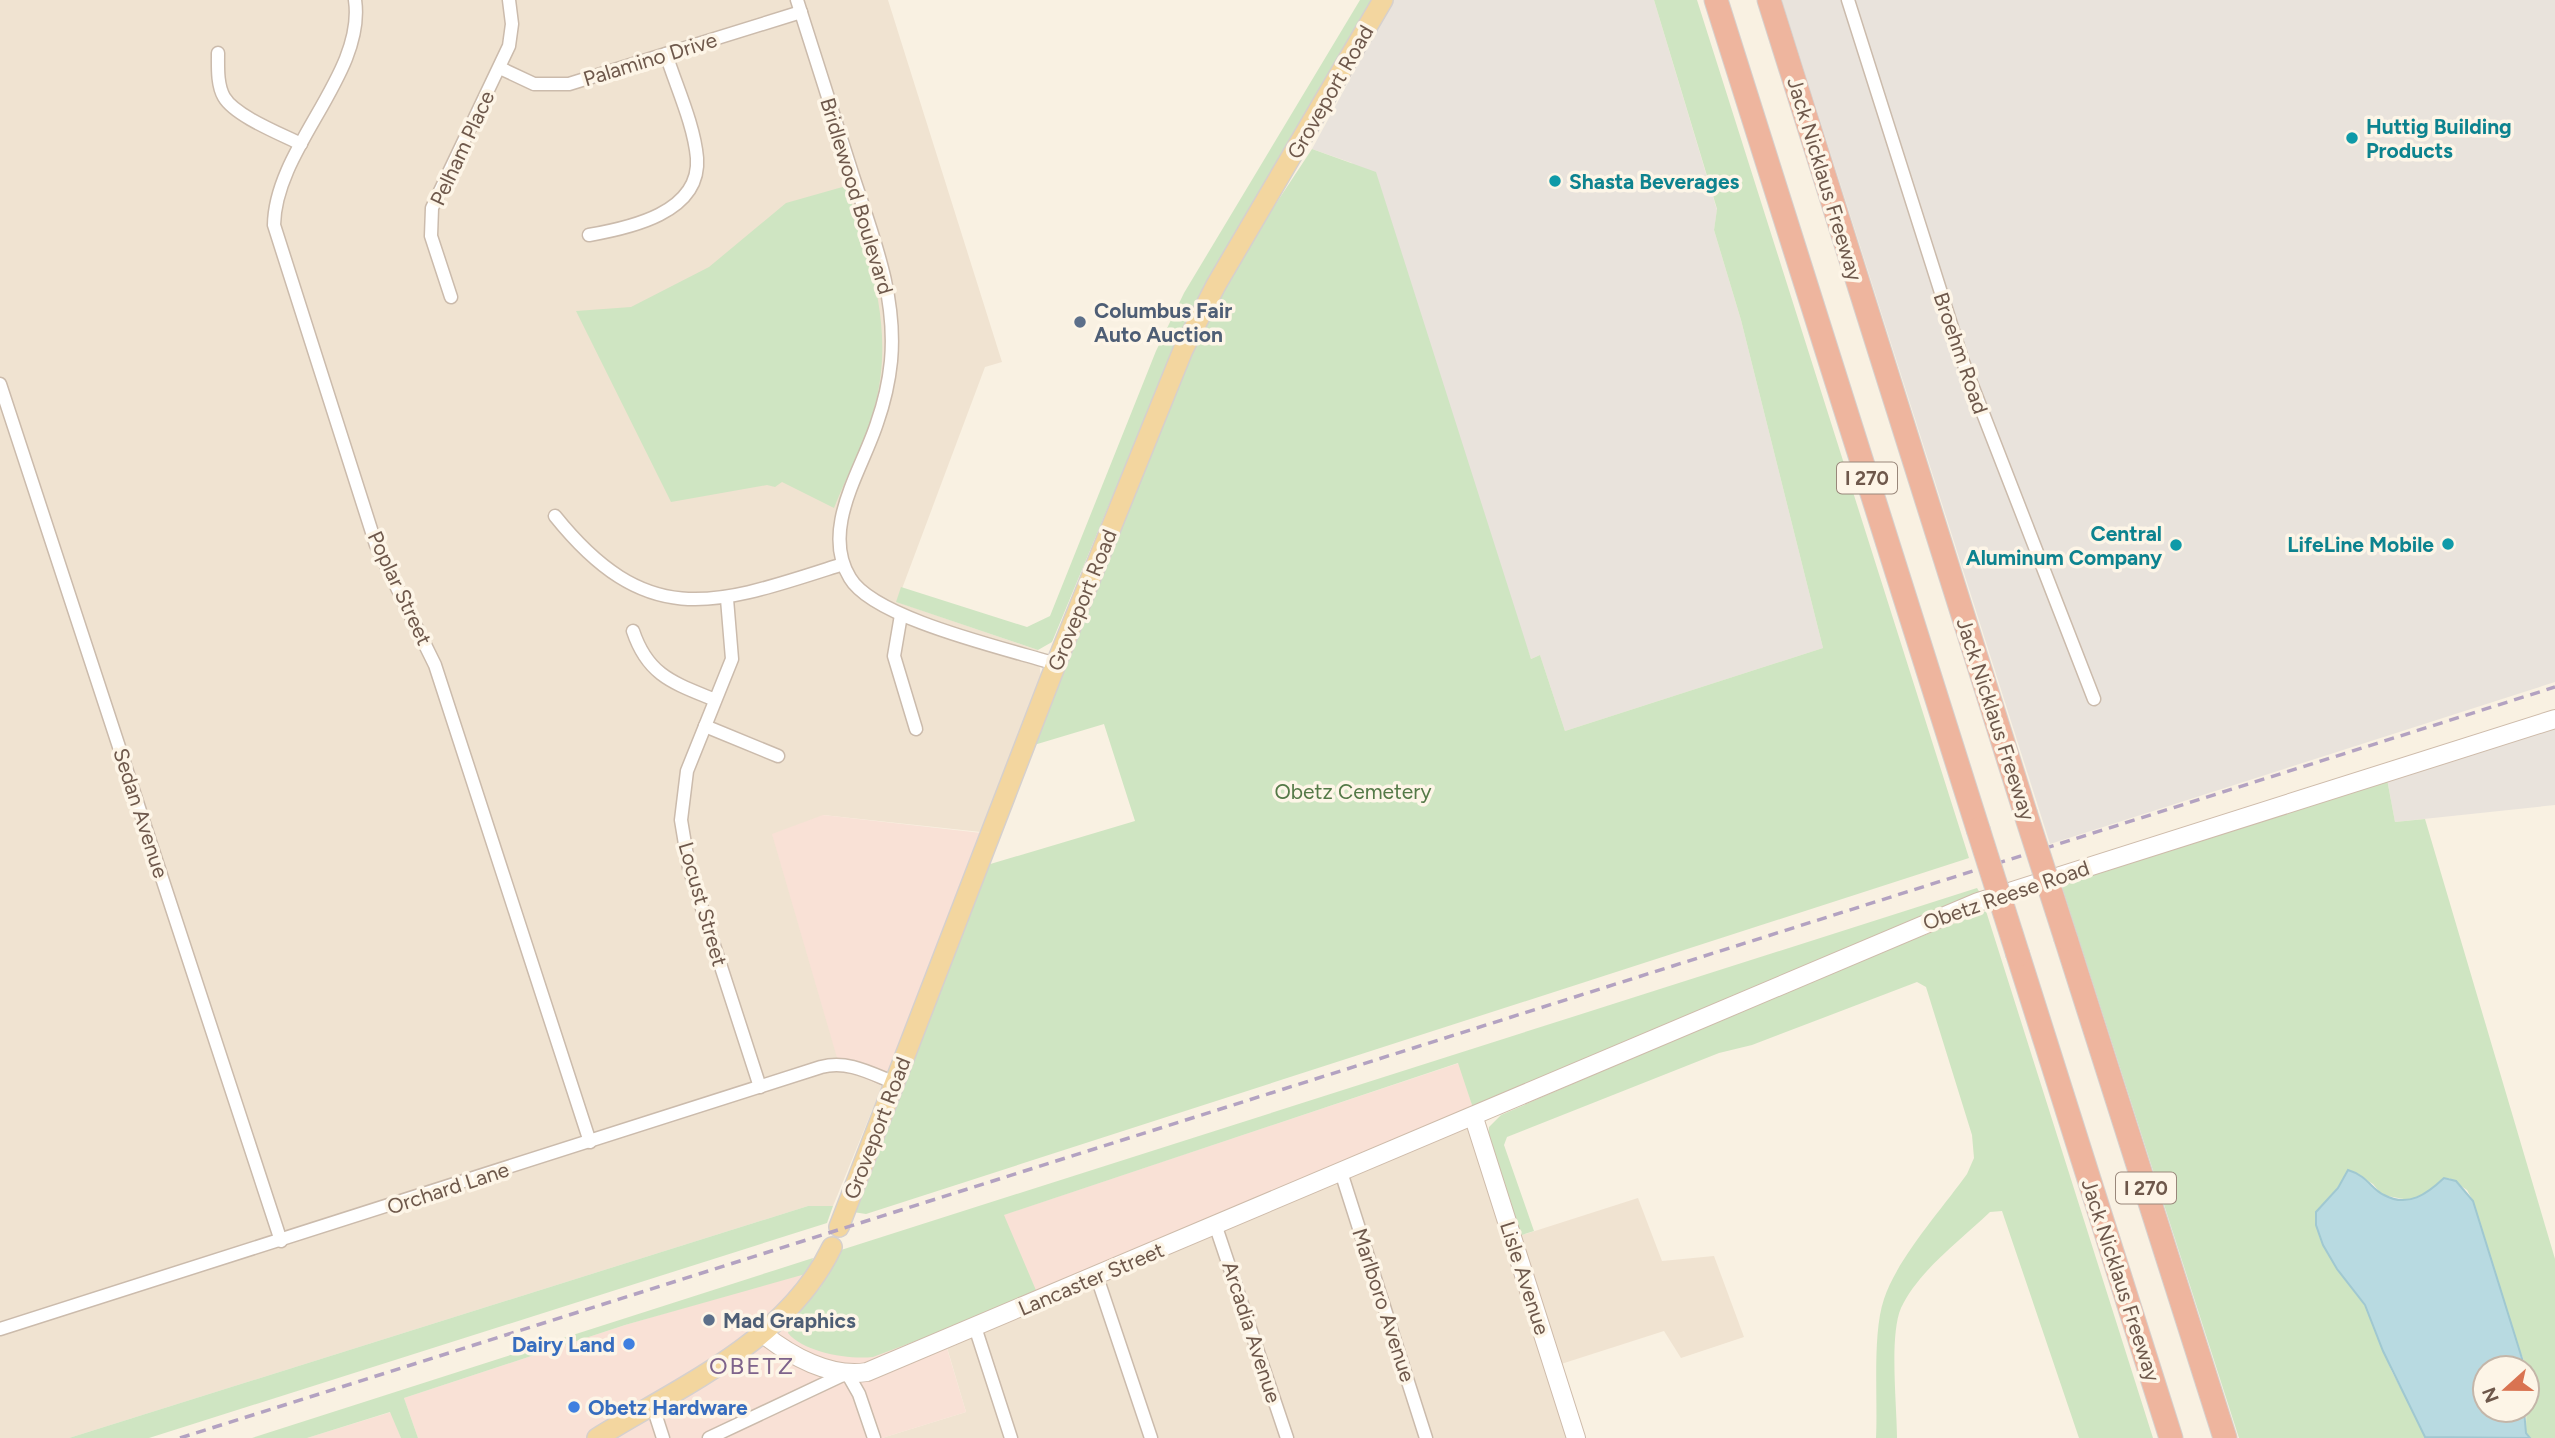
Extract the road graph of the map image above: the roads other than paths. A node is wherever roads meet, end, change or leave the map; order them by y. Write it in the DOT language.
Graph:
graph roads {
  1 [pos="509,0"];
  2 [pos="1384,0"];
  3 [pos="1716,0"];
  4 [pos="1769,0"];
  5 [pos="1848,0"];
  6 [pos="357,1"];
  7 [pos="799,6"];
  8 [pos="218,53"];
  9 [pos="666,54"];
  10 [pos="500,68"];
  11 [pos="301,144"];
  12 [pos="589,235"];
  13 [pos="451,297"];
  14 [pos="0,384"];
  15 [pos="555,516"];
  16 [pos="843,564"];
  17 [pos="727,599"];
  18 [pos="901,615"];
  19 [pos="633,631"];
  20 [pos="1056,664"];
  21 [pos="2094,699"];
  22 [pos="715,700"];
  23 [pos="2555,719"];
  24 [pos="705,726"];
  25 [pos="916,729"];
  26 [pos="778,756"];
  27 [pos="895,1083"];
  28 [pos="760,1087"];
  29 [pos="1474,1118"];
  30 [pos="590,1142"];
  31 [pos="1341,1172"];
  32 [pos="839,1227"];
  33 [pos="1216,1227"];
  34 [pos="281,1241"];
  35 [pos="832,1247"];
  36 [pos="1097,1277"];
  37 [pos="975,1327"];
  38 [pos="0,1329"];
  39 [pos="763,1334"];
  40 [pos="846,1373"];
  41 [pos="652,1404"];
  42 [pos="597,1438"];
  43 [pos="663,1438"];
  44 [pos="709,1438"];
  45 [pos="874,1438"];
  46 [pos="1011,1438"];
  47 [pos="1151,1438"];
  48 [pos="1287,1438"];
  49 [pos="1426,1438"];
  50 [pos="1576,1438"];
  51 [pos="2171,1438"];
  52 [pos="2225,1438"];
  1 -- 10 [label="street, Pelham Place"];
  2 -- 20 [label="main road, Groveport Road"];
  3 -- 51 [label="highway, Jack Nicklaus Freeway / I 270, bridge"];
  4 -- 52 [label="highway, Jack Nicklaus Freeway / I 270, bridge"];
  5 -- 21 [label="street, Broehm Road"];
  6 -- 11 [label="street, Poplar Street"];
  7 -- 9 [label="street, Palamino Drive"];
  7 -- 16 [label="street, Bridlewood Boulevard"];
  8 -- 11 [label="street"];
  9 -- 10 [label="street, Palamino Drive"];
  9 -- 12 [label="street"];
  10 -- 13 [label="street, Pelham Place"];
  11 -- 30 [label="street, Poplar Street"];
  14 -- 34 [label="street, Sedan Avenue"];
  15 -- 17 [label="street"];
  16 -- 17 [label="street"];
  16 -- 18 [label="street, Bridlewood Boulevard"];
  17 -- 22 [label="street, Locust Street"];
  18 -- 20 [label="street, Bridlewood Boulevard"];
  18 -- 25 [label="street"];
  19 -- 22 [label="street"];
  20 -- 27 [label="main road, Groveport Road"];
  22 -- 24 [label="street, Locust Street"];
  23 -- 29 [label="street, Obetz Reese Road"];
  24 -- 26 [label="street"];
  24 -- 28 [label="street, Locust Street"];
  27 -- 28 [label="street, Orchard Lane"];
  27 -- 32 [label="main road, Groveport Road"];
  28 -- 30 [label="street, Orchard Lane"];
  29 -- 31 [label="street, Lancaster Street"];
  29 -- 50 [label="street, Lisle Avenue"];
  30 -- 34 [label="street, Orchard Lane"];
  31 -- 33 [label="street, Lancaster Street"];
  31 -- 49 [label="street, Marlboro Avenue"];
  33 -- 36 [label="street, Lancaster Street"];
  33 -- 48 [label="street, Arcadia Avenue"];
  34 -- 38 [label="street, Orchard Lane"];
  35 -- 39 [label="main road"];
  36 -- 37 [label="street, Lancaster Street"];
  36 -- 47 [label="street"];
  37 -- 40 [label="street, Lancaster Street"];
  37 -- 46 [label="street"];
  39 -- 40 [label="street"];
  39 -- 41 [label="main road"];
  40 -- 44 [label="street, Lancaster Street"];
  40 -- 45 [label="street"];
  41 -- 42 [label="main road"];
  41 -- 43 [label="street"];
}
